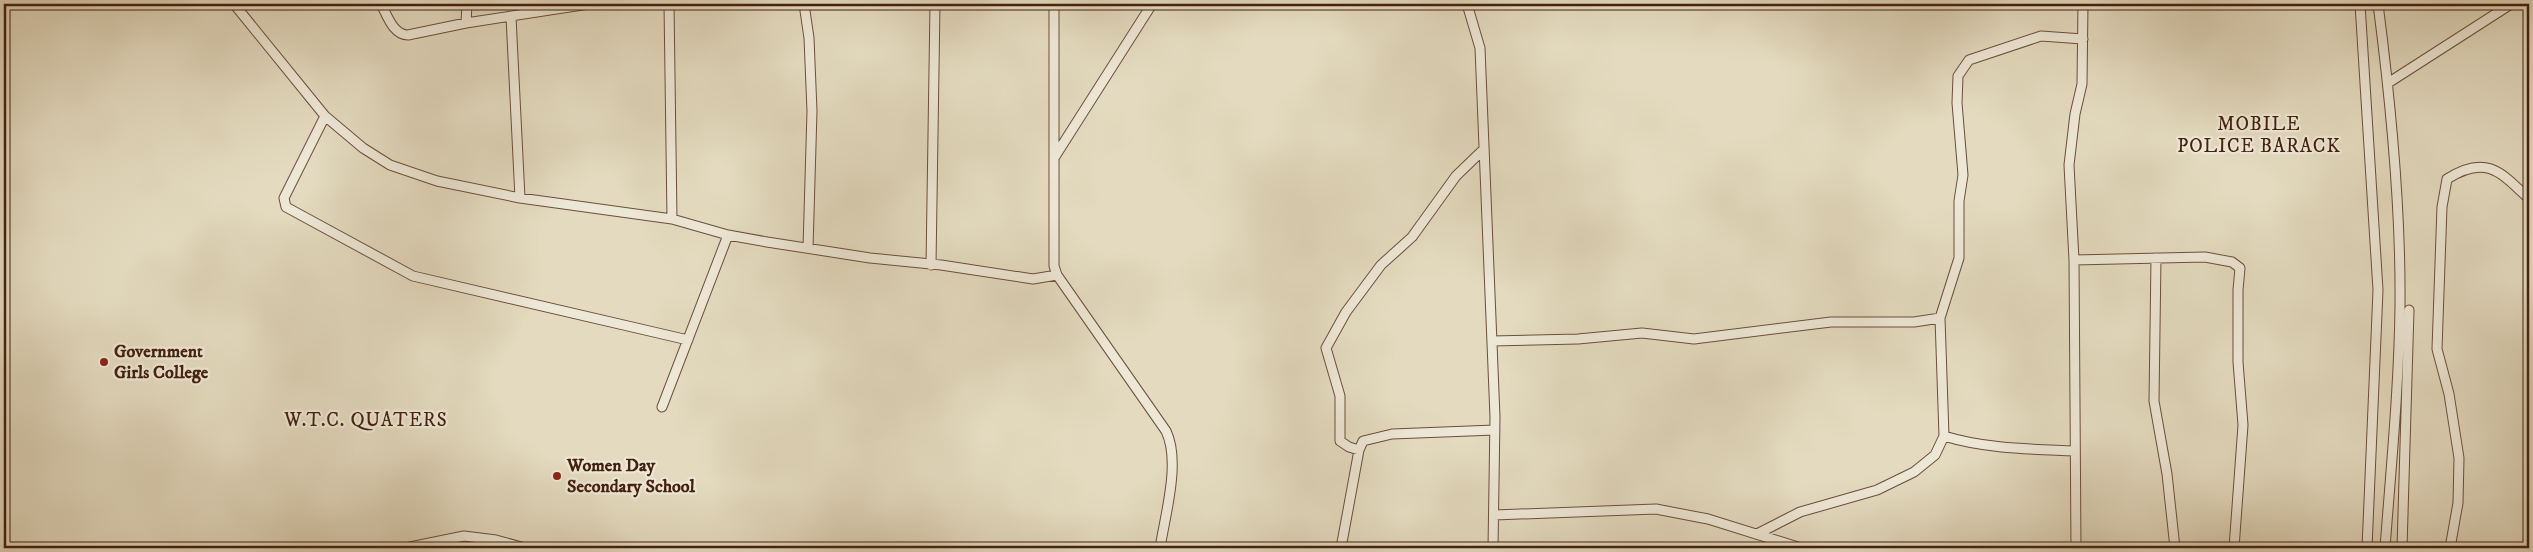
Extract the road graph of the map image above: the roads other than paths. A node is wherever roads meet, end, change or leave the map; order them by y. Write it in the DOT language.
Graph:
graph roads {
  1 [pos="234,4"];
  2 [pos="380,4"];
  3 [pos="467,4"];
  4 [pos="589,4"];
  5 [pos="669,4"];
  6 [pos="804,4"];
  7 [pos="936,4"];
  8 [pos="1054,4"];
  9 [pos="1152,4"];
  10 [pos="1467,4"];
  11 [pos="2083,4"];
  12 [pos="2360,4"];
  13 [pos="2378,4"];
  14 [pos="2511,4"];
  15 [pos="534,9"];
  16 [pos="511,17"];
  17 [pos="466,23"];
  18 [pos="2083,39"];
  19 [pos="2388,83"];
  20 [pos="325,116"];
  21 [pos="1484,149"];
  22 [pos="1054,158"];
  23 [pos="520,198"];
  24 [pos="2529,199"];
  25 [pos="672,220"];
  26 [pos="728,235"];
  27 [pos="808,248"];
  28 [pos="2156,258"];
  29 [pos="2074,260"];
  30 [pos="930,264"];
  31 [pos="1057,275"];
  32 [pos="2409,310"];
  33 [pos="1940,318"];
  34 [pos="688,340"];
  35 [pos="1492,341"];
  36 [pos="662,408"];
  37 [pos="1495,430"];
  38 [pos="1944,436"];
  39 [pos="1359,450"];
  40 [pos="2074,451"];
  41 [pos="1494,515"];
  42 [pos="1757,534"];
  43 [pos="405,548"];
  44 [pos="525,548"];
  45 [pos="1160,548"];
  46 [pos="1341,548"];
  47 [pos="1493,548"];
  48 [pos="1801,548"];
  49 [pos="2076,548"];
  50 [pos="2174,548"];
  51 [pos="2234,548"];
  52 [pos="2367,548"];
  53 [pos="2385,548"];
  54 [pos="2402,548"];
  55 [pos="2450,548"];
  1 -- 20 [label="street"];
  2 -- 17 [label="street"];
  3 -- 17 [label="street"];
  4 -- 15 [label="street"];
  5 -- 25 [label="street"];
  6 -- 27 [label="street"];
  7 -- 30 [label="street"];
  8 -- 22 [label="street"];
  9 -- 22 [label="street"];
  10 -- 21 [label="street"];
  11 -- 18 [label="street"];
  12 -- 52 [label="street"];
  13 -- 19 [label="street"];
  14 -- 19 [label="street"];
  15 -- 16 [label="street"];
  16 -- 17 [label="street"];
  16 -- 23 [label="street"];
  18 -- 29 [label="street"];
  18 -- 33 [label="street"];
  19 -- 53 [label="street"];
  20 -- 23 [label="street"];
  20 -- 34 [label="street"];
  21 -- 35 [label="street"];
  21 -- 39 [label="street"];
  22 -- 31 [label="street"];
  23 -- 25 [label="street"];
  24 -- 55 [label="street"];
  25 -- 26 [label="street"];
  26 -- 27 [label="street"];
  26 -- 34 [label="street"];
  27 -- 30 [label="street"];
  28 -- 29 [label="street"];
  28 -- 50 [label="street"];
  28 -- 51 [label="street"];
  29 -- 40 [label="street"];
  30 -- 31 [label="street"];
  31 -- 45 [label="street"];
  32 -- 54 [label="street"];
  33 -- 35 [label="street"];
  33 -- 38 [label="street"];
  34 -- 36 [label="street"];
  35 -- 37 [label="street"];
  37 -- 39 [label="street"];
  37 -- 41 [label="street"];
  38 -- 40 [label="street"];
  38 -- 42 [label="street"];
  39 -- 46 [label="street"];
  40 -- 49 [label="street"];
  41 -- 42 [label="street"];
  41 -- 47 [label="street"];
  42 -- 48 [label="street"];
  43 -- 44 [label="street"];
}
